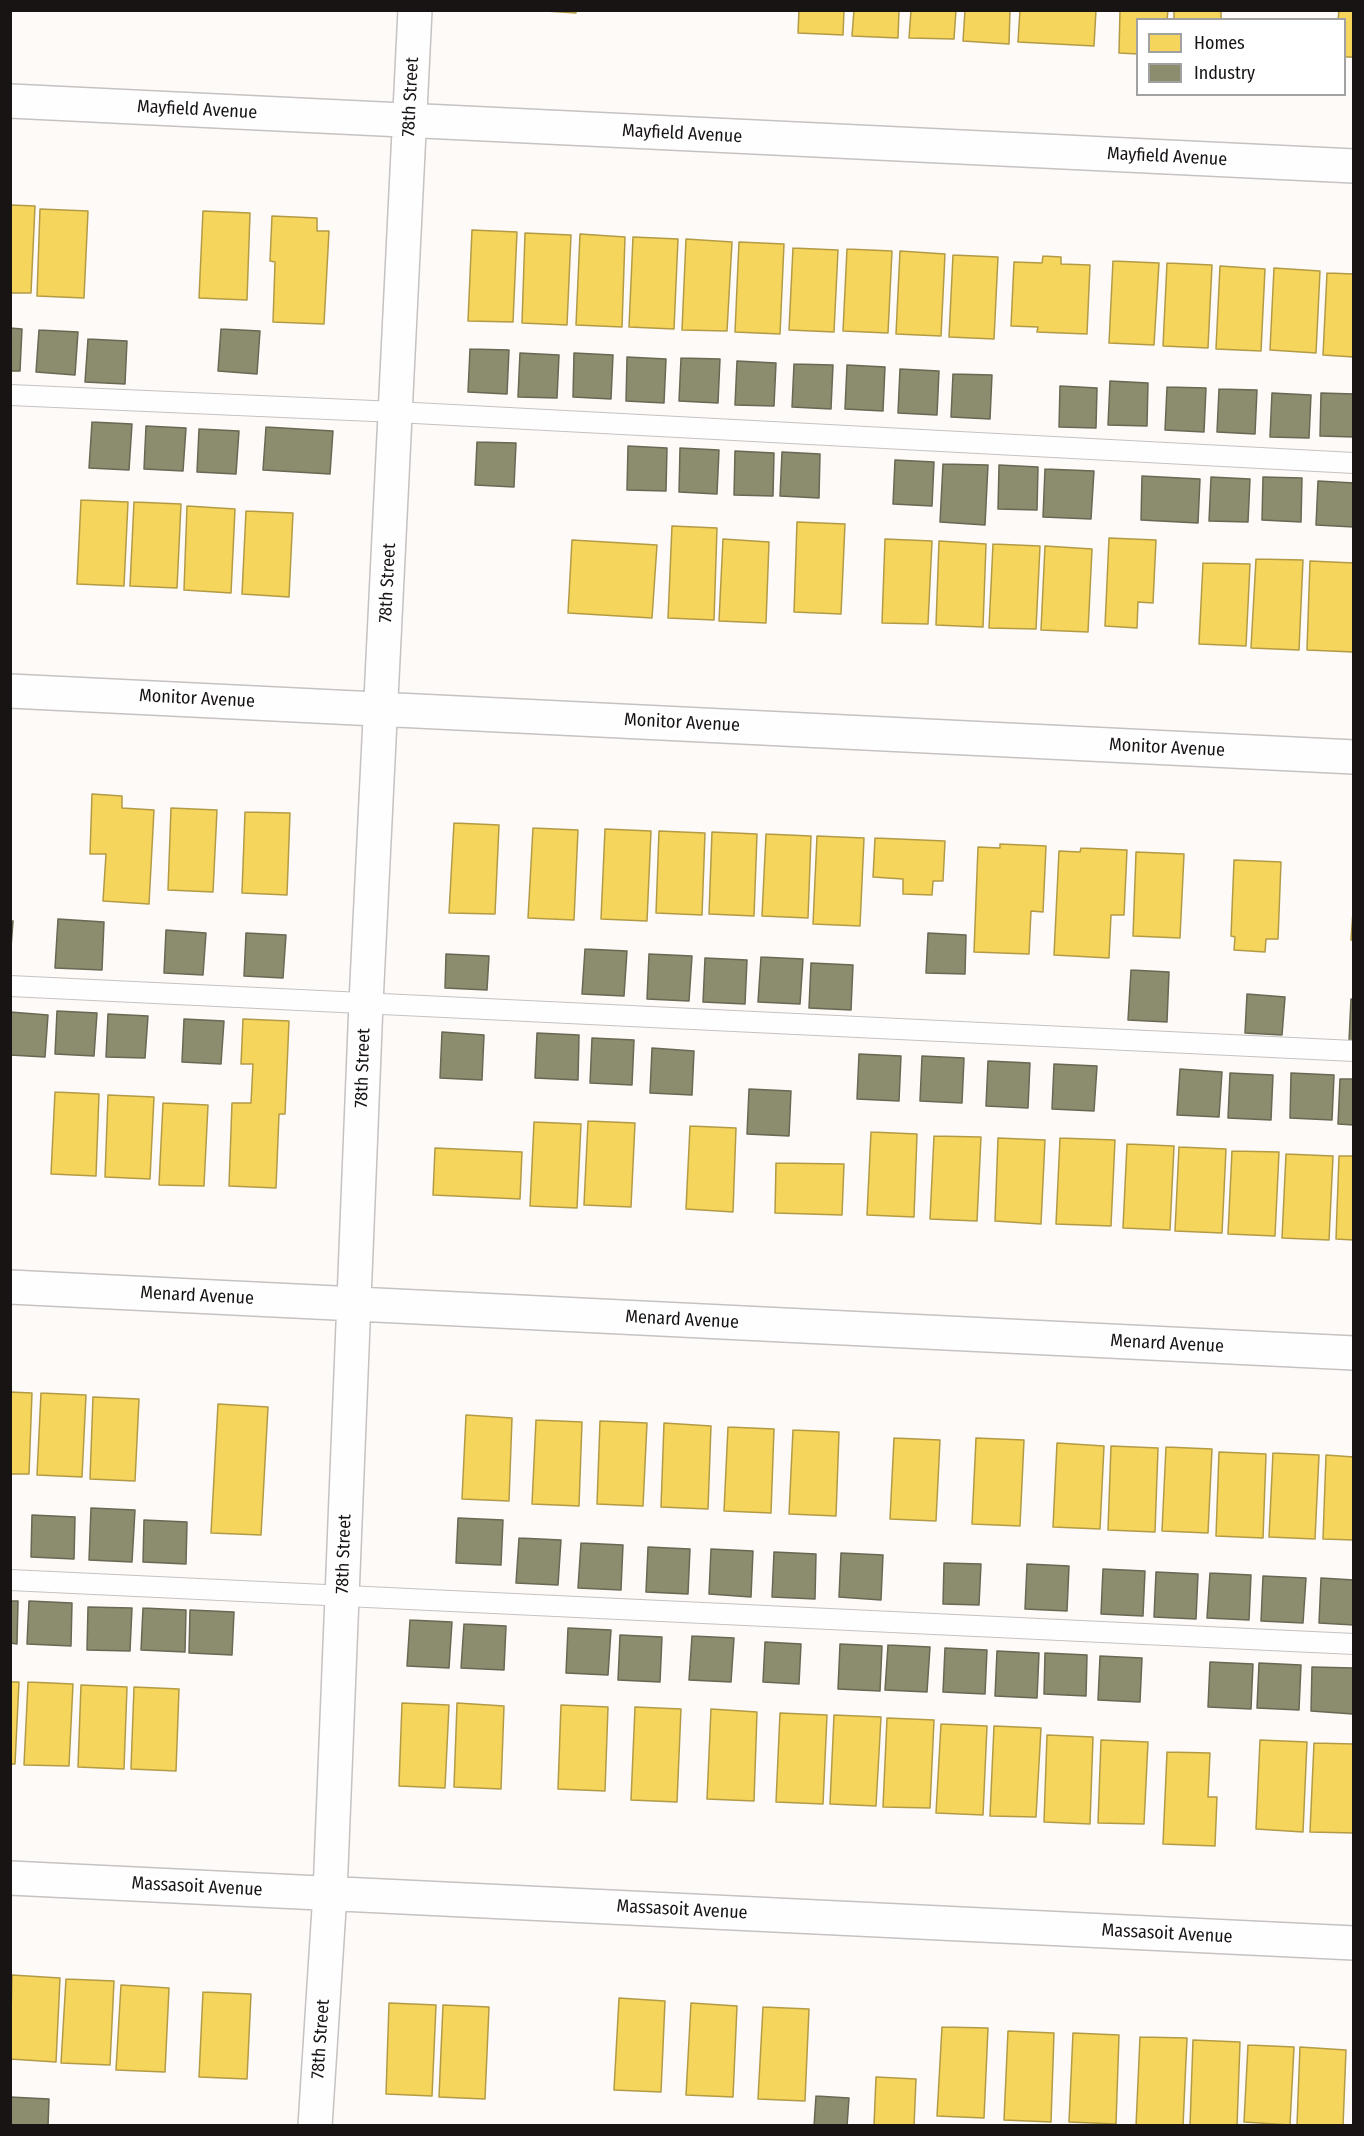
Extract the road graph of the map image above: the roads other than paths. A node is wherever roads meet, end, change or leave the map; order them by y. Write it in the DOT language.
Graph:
graph roads {
  1 [pos="415,10"];
  2 [pos="10,102"];
  3 [pos="410,120"];
  4 [pos="1353,166"];
  5 [pos="10,395"];
  6 [pos="396,412"];
  7 [pos="1353,463"];
  8 [pos="10,691"];
  9 [pos="382,708"];
  10 [pos="1353,757"];
  11 [pos="10,986"];
  12 [pos="366,1003"];
  13 [pos="1353,1051"];
  14 [pos="10,1287"];
  15 [pos="355,1304"];
  16 [pos="1353,1353"];
  17 [pos="10,1580"];
  18 [pos="342,1596"];
  19 [pos="1353,1644"];
  20 [pos="10,1878"];
  21 [pos="330,1893"];
  22 [pos="1353,1943"];
  23 [pos="315,2126"];
  1 -- 3 [label="street, 78th Street"];
  2 -- 3 [label="street, Mayfield Avenue"];
  3 -- 4 [label="street, Mayfield Avenue"];
  3 -- 6 [label="street, 78th Street"];
  5 -- 6 [label="lane"];
  6 -- 7 [label="lane"];
  6 -- 9 [label="street, 78th Street"];
  8 -- 9 [label="street, Monitor Avenue"];
  9 -- 10 [label="street, Monitor Avenue"];
  9 -- 12 [label="street, 78th Street"];
  11 -- 12 [label="lane"];
  12 -- 13 [label="lane"];
  12 -- 15 [label="street, 78th Street"];
  14 -- 15 [label="street, Menard Avenue"];
  15 -- 16 [label="street, Menard Avenue"];
  15 -- 18 [label="street, 78th Street"];
  17 -- 18 [label="lane"];
  18 -- 19 [label="lane"];
  18 -- 21 [label="street, 78th Street"];
  20 -- 21 [label="street, Massasoit Avenue"];
  21 -- 22 [label="street, Massasoit Avenue"];
  21 -- 23 [label="street, 78th Street"];
}
